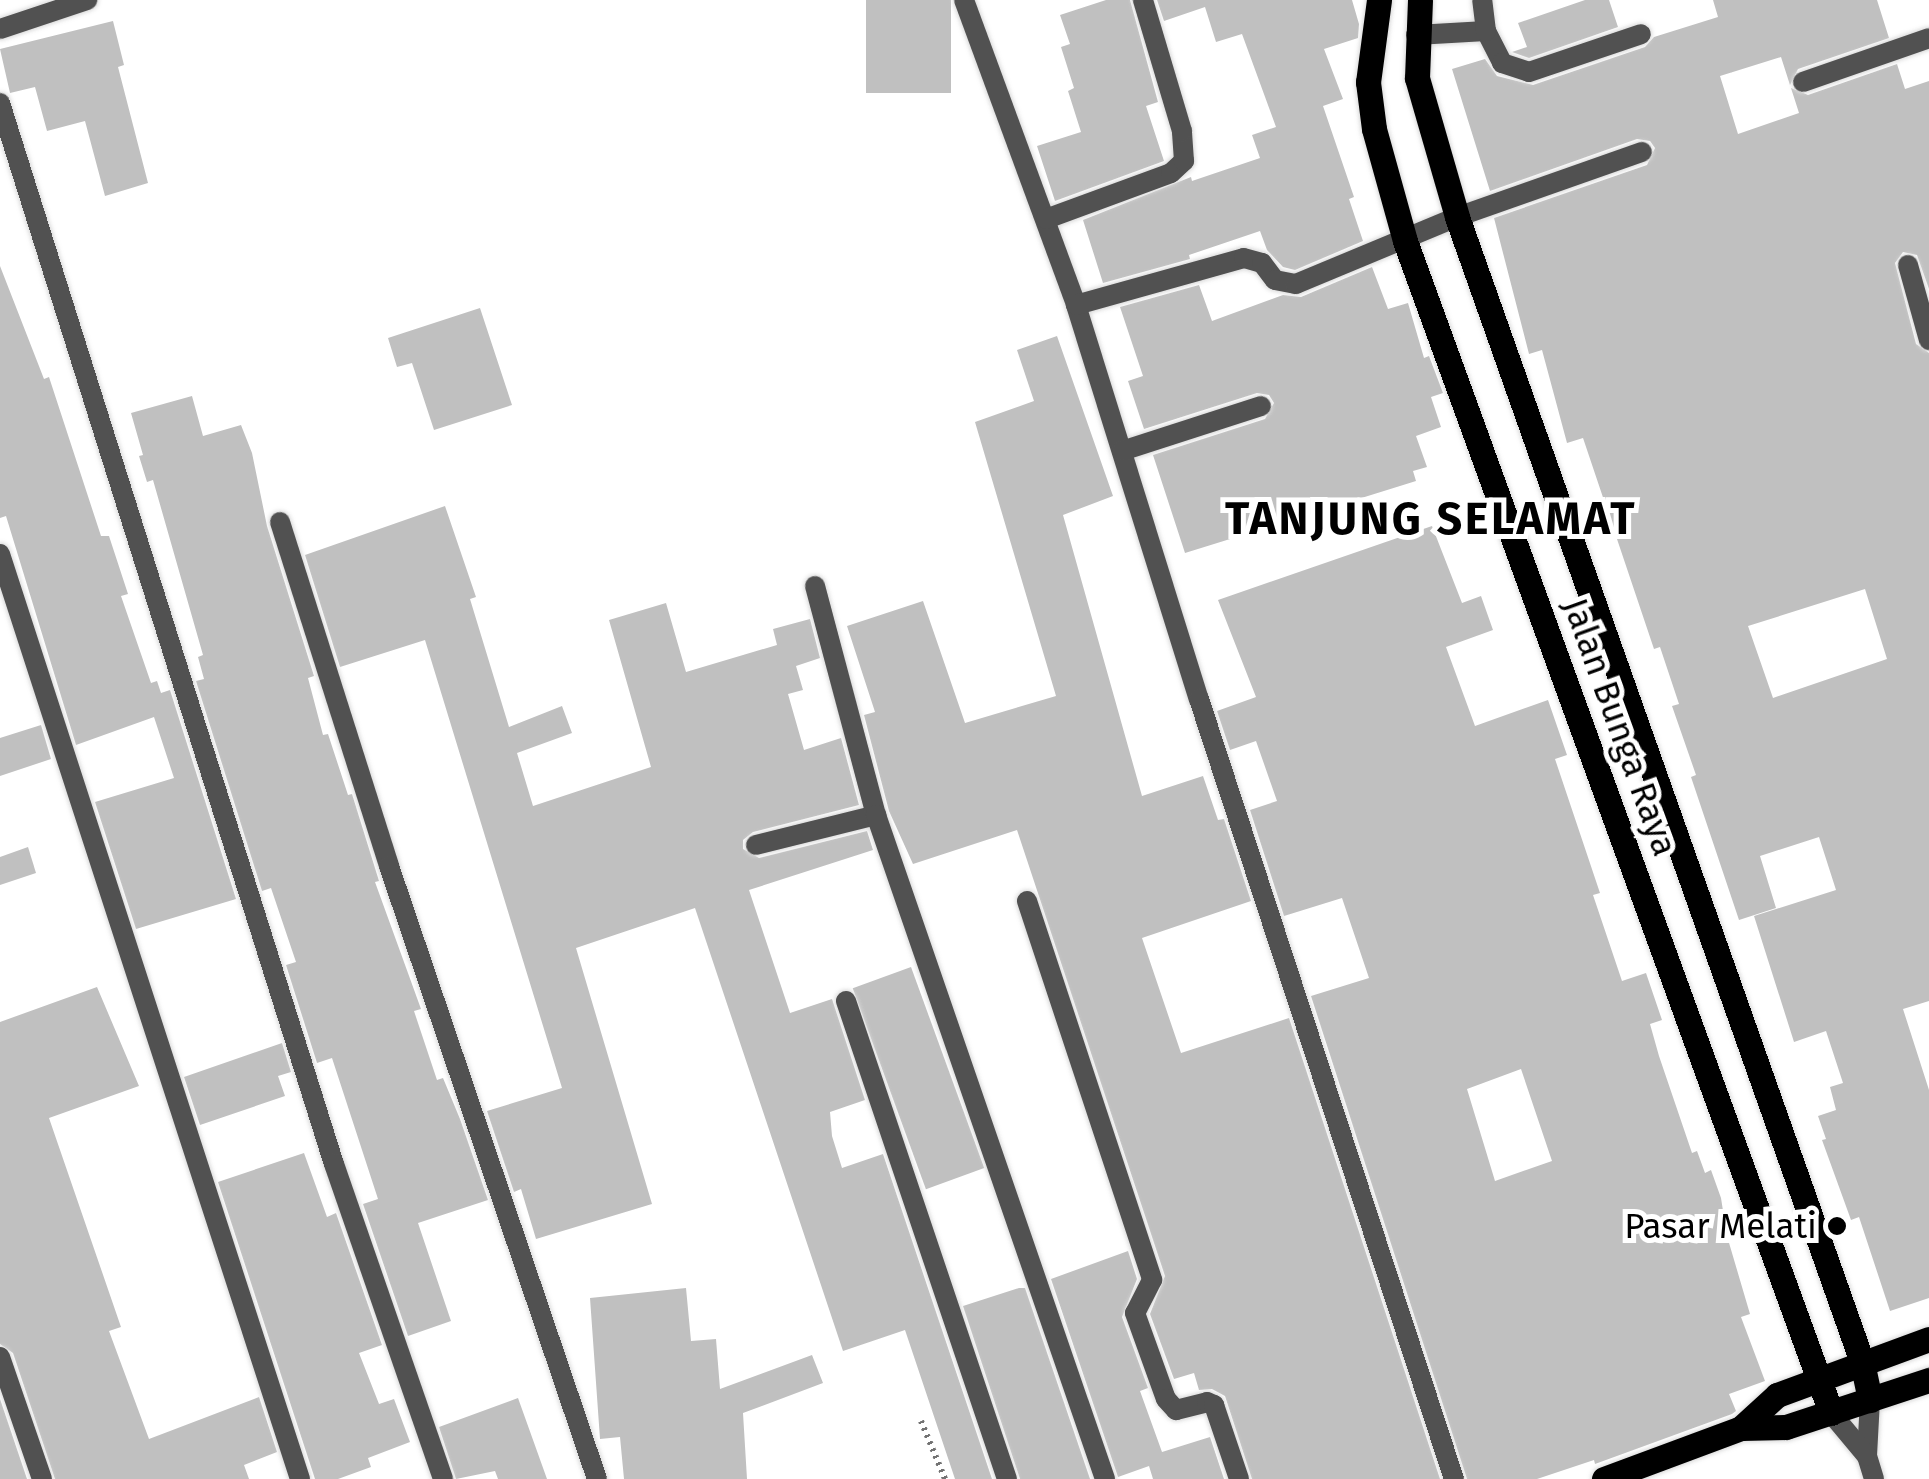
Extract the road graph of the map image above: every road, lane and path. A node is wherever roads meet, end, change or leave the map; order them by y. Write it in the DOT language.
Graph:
graph roads {
  1 [pos="86,0"];
  2 [pos="964,0"];
  3 [pos="1144,0"];
  4 [pos="1379,0"];
  5 [pos="1420,0"];
  6 [pos="1482,0"];
  7 [pos="0,29"];
  8 [pos="1486,31"];
  9 [pos="1641,34"];
  10 [pos="1416,36"];
  11 [pos="1929,38"];
  12 [pos="1803,82"];
  13 [pos="0,103"];
  14 [pos="1642,152"];
  15 [pos="1457,218"];
  16 [pos="1046,219"];
  17 [pos="1405,241"];
  18 [pos="1908,265"];
  19 [pos="1076,305"];
  20 [pos="1929,340"];
  21 [pos="1261,406"];
  22 [pos="1122,451"];
  23 [pos="280,522"];
  24 [pos="0,554"];
  25 [pos="816,586"];
  26 [pos="876,815"];
  27 [pos="756,845"];
  28 [pos="1027,900"];
  29 [pos="846,1001"];
  30 [pos="1929,1339"];
  31 [pos="0,1357"];
  32 [pos="1862,1362"];
  33 [pos="1819,1378"];
  34 [pos="1929,1380"];
  35 [pos="1870,1400"];
  36 [pos="1831,1413"];
  37 [pos="921,1421"];
  38 [pos="1741,1428"];
  39 [pos="1868,1456"];
  40 [pos="42,1479"];
  41 [pos="300,1479"];
  42 [pos="443,1479"];
  43 [pos="596,1479"];
  44 [pos="945,1479"];
  45 [pos="1006,1479"];
  46 [pos="1105,1479"];
  47 [pos="1239,1479"];
  48 [pos="1454,1479"];
  49 [pos="1604,1479"];
  50 [pos="1874,1479"];
  1 -- 7 [label="street"];
  2 -- 16 [label="street"];
  3 -- 16 [label="street"];
  4 -- 17 [label="main road, Jalan Bunga Raya"];
  5 -- 10 [label="main road, Jalan Bunga Raya"];
  6 -- 8 [label="street"];
  8 -- 9 [label="street"];
  8 -- 10 [label="street"];
  10 -- 15 [label="main road, Jalan Bunga Raya"];
  11 -- 12 [label="street"];
  13 -- 42 [label="street"];
  14 -- 15 [label="street"];
  15 -- 17 [label="street"];
  15 -- 32 [label="main road, Jalan Bunga Raya"];
  16 -- 19 [label="street"];
  17 -- 19 [label="street"];
  17 -- 33 [label="main road, Jalan Bunga Raya"];
  18 -- 20 [label="street"];
  19 -- 22 [label="street"];
  21 -- 22 [label="street"];
  22 -- 48 [label="street"];
  23 -- 43 [label="street"];
  24 -- 41 [label="street"];
  25 -- 26 [label="street"];
  26 -- 27 [label="street"];
  26 -- 46 [label="street"];
  28 -- 47 [label="street"];
  29 -- 45 [label="street"];
  30 -- 32 [label="main road"];
  31 -- 40 [label="street"];
  32 -- 33 [label="main road"];
  32 -- 35 [label="main road, Jalan Bunga Raya"];
  33 -- 36 [label="main road, Jalan Bunga Raya"];
  33 -- 38 [label="main road"];
  34 -- 35 [label="main road"];
  35 -- 36 [label="main road"];
  35 -- 39 [label="street"];
  36 -- 38 [label="main road"];
  36 -- 39 [label="street"];
  37 -- 44 [label="path"];
  38 -- 49 [label="main road"];
  39 -- 50 [label="street"];
}
